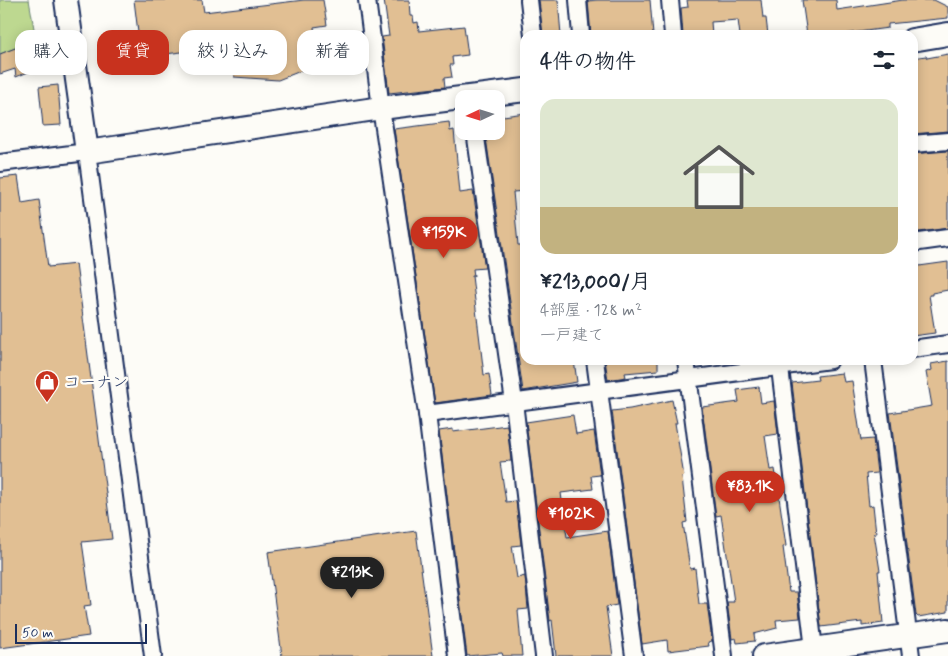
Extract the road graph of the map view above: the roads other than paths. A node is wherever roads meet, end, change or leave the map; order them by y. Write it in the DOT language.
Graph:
graph roads {
  1 [pos="66,0"];
  2 [pos="367,0"];
  3 [pos="529,0"];
  4 [pos="578,0"];
  5 [pos="670,0"];
  6 [pos="532,30"];
  7 [pos="581,30"];
  8 [pos="673,30"];
  9 [pos="948,34"];
  10 [pos="918,39"];
  11 [pos="520,91"];
  12 [pos="505,93"];
  13 [pos="455,100"];
  14 [pos="381,108"];
  15 [pos="476,140"];
  16 [pos="948,141"];
  17 [pos="918,144"];
  18 [pos="87,152"];
  19 [pos="0,163"];
  20 [pos="948,238"];
  21 [pos="918,242"];
  22 [pos="948,344"];
  23 [pos="918,348"];
  24 [pos="595,365"];
  25 [pos="687,365"];
  26 [pos="768,365"];
  27 [pos="779,365"];
  28 [pos="874,365"];
  29 [pos="689,379"];
  30 [pos="598,392"];
  31 [pos="514,402"];
  32 [pos="427,414"];
  33 [pos="948,630"];
  34 [pos="910,646"];
  35 [pos="814,649"];
  36 [pos="153,656"];
  37 [pos="457,656"];
  38 [pos="544,656"];
  39 [pos="634,656"];
  40 [pos="724,656"];
  41 [pos="764,656"];
  1 -- 18 [label="street"];
  2 -- 14 [label="street"];
  3 -- 6 [label="street"];
  4 -- 7 [label="street"];
  5 -- 8 [label="street"];
  9 -- 10 [label="street"];
  11 -- 12 [label="street"];
  13 -- 14 [label="street"];
  14 -- 18 [label="street"];
  14 -- 32 [label="street"];
  15 -- 31 [label="street"];
  16 -- 17 [label="street"];
  18 -- 19 [label="street"];
  18 -- 36 [label="street"];
  20 -- 21 [label="street"];
  22 -- 23 [label="street"];
  24 -- 30 [label="street"];
  25 -- 29 [label="street"];
  26 -- 29 [label="street"];
  27 -- 35 [label="street"];
  28 -- 34 [label="street"];
  29 -- 30 [label="street"];
  29 -- 40 [label="street"];
  30 -- 31 [label="street"];
  30 -- 39 [label="street"];
  31 -- 32 [label="street"];
  31 -- 38 [label="street"];
  32 -- 37 [label="street"];
  33 -- 34 [label="street"];
  34 -- 35 [label="street"];
  35 -- 41 [label="street"];
}
